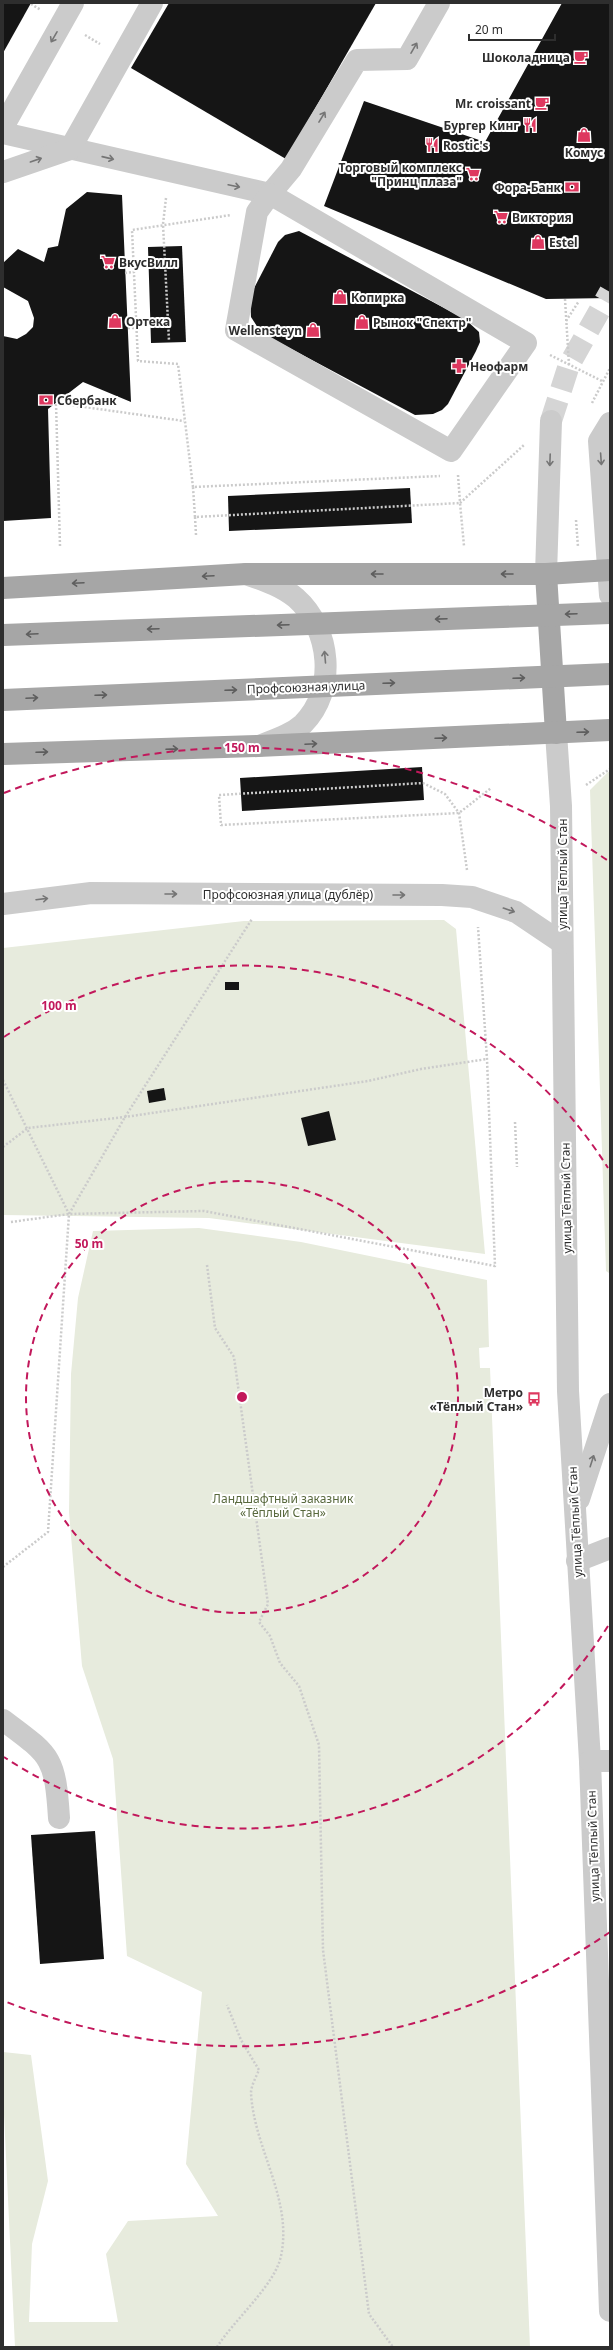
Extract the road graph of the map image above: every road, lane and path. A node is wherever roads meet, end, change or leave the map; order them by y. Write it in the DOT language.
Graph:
graph roads {
  1 [pos="73,3"];
  2 [pos="152,3"];
  3 [pos="439,3"];
  4 [pos="3,127"];
  5 [pos="3,133"];
  6 [pos="70,149"];
  7 [pos="3,172"];
  8 [pos="270,194"];
  9 [pos="257,212"];
  10 [pos="163,224"];
  11 [pos="134,272"];
  12 [pos="125,273"];
  13 [pos="564,299"];
  14 [pos="579,301"];
  15 [pos="566,322"];
  16 [pos="128,328"];
  17 [pos="137,328"];
  18 [pos="169,341"];
  19 [pos="526,343"];
  20 [pos="569,365"];
  21 [pos="602,381"];
  22 [pos="184,421"];
  23 [pos="551,421"];
  24 [pos="610,423"];
  25 [pos="458,475"];
  26 [pos="443,476"];
  27 [pos="451,476"];
  28 [pos="193,487"];
  29 [pos="460,502"];
  30 [pos="608,515"];
  31 [pos="195,517"];
  32 [pos="196,535"];
  33 [pos="60,546"];
  34 [pos="464,546"];
  35 [pos="609,570"];
  36 [pos="246,574"];
  37 [pos="546,574"];
  38 [pos="3,588"];
  39 [pos="610,595"];
  40 [pos="610,612"];
  41 [pos="3,636"];
  42 [pos="610,674"];
  43 [pos="3,700"];
  44 [pos="610,730"];
  45 [pos="556,733"];
  46 [pos="258,746"];
  47 [pos="3,754"];
  48 [pos="610,769"];
  49 [pos="586,785"];
  50 [pos="492,788"];
  51 [pos="458,813"];
  52 [pos="467,873"];
  53 [pos="3,904"];
  54 [pos="254,917"];
  55 [pos="477,920"];
  56 [pos="562,943"];
  57 [pos="487,1059"];
  58 [pos="3,1080"];
  59 [pos="125,1117"];
  60 [pos="515,1122"];
  61 [pos="28,1128"];
  62 [pos="3,1147"];
  63 [pos="517,1167"];
  64 [pos="69,1214"];
  65 [pos="12,1222"];
  66 [pos="207,1265"];
  67 [pos="610,1404"];
  68 [pos="575,1511"];
  69 [pos="610,1548"];
  70 [pos="577,1561"];
  71 [pos="3,1567"];
  72 [pos="3,1720"];
  73 [pos="600,1761"];
  74 [pos="59,1818"];
  75 [pos="227,2005"];
  76 [pos="610,2311"];
  77 [pos="217,2347"];
  78 [pos="393,2347"];
  1 -- 4 [label="street, one-way"];
  2 -- 6 [label="street"];
  8 -- 3 [label="street, one-way"];
  5 -- 6 [label="street"];
  7 -- 6 [label="street, one-way"];
  6 -- 8 [label="street, one-way"];
  8 -- 9 [label="street"];
  8 -- 19 [label="street"];
  9 -- 10 [label="path"];
  9 -- 19 [label="street"];
  10 -- 11 [label="path"];
  10 -- 18 [label="path"];
  11 -- 12 [label="path"];
  11 -- 17 [label="path"];
  13 -- 15 [label="path"];
  14 -- 15 [label="path"];
  15 -- 20 [label="path"];
  16 -- 17 [label="path"];
  17 -- 22 [label="path"];
  19 -- 20 [label="path"];
  20 -- 21 [label="path"];
  22 -- 28 [label="path"];
  22 -- 33 [label="path"];
  23 -- 29 [label="path"];
  23 -- 37 [label="street, one-way"];
  24 -- 30 [label="street, one-way"];
  25 -- 27 [label="path"];
  26 -- 28 [label="path"];
  28 -- 31 [label="path"];
  29 -- 31 [label="path"];
  29 -- 34 [label="path"];
  30 -- 35 [label="street"];
  31 -- 32 [label="path"];
  35 -- 37 [label="main road"];
  35 -- 39 [label="street"];
  37 -- 36 [label="main road, one-way"];
  36 -- 38 [label="main road, one-way"];
  46 -- 36 [label="street, one-way"];
  37 -- 45 [label="main road"];
  40 -- 41 [label="main road, one-way"];
  43 -- 42 [label="main road, Профсоюзная улица, one-way"];
  45 -- 44 [label="main road, one-way"];
  46 -- 45 [label="main road, one-way"];
  45 -- 56 [label="street, улица Тёплый Стан"];
  47 -- 46 [label="main road, one-way"];
  48 -- 49 [label="path"];
  50 -- 51 [label="path"];
  51 -- 51 [label="path"];
  51 -- 52 [label="path"];
  53 -- 56 [label="street, Профсоюзная улица (дублёр), one-way"];
  54 -- 59 [label="path"];
  55 -- 57 [label="path"];
  56 -- 68 [label="street, улица Тёплый Стан"];
  57 -- 59 [label="path"];
  57 -- 64 [label="path"];
  58 -- 61 [label="path"];
  59 -- 61 [label="path"];
  59 -- 64 [label="path"];
  60 -- 63 [label="path"];
  61 -- 62 [label="path"];
  61 -- 64 [label="path"];
  64 -- 65 [label="path"];
  64 -- 71 [label="path"];
  66 -- 78 [label="path"];
  68 -- 67 [label="street, one-way"];
  68 -- 70 [label="street, улица Тёплый Стан"];
  69 -- 70 [label="street"];
  70 -- 73 [label="street, улица Тёплый Стан"];
  72 -- 74 [label="street"];
  73 -- 76 [label="street, улица Тёплый Стан"];
  75 -- 77 [label="path"];
}
